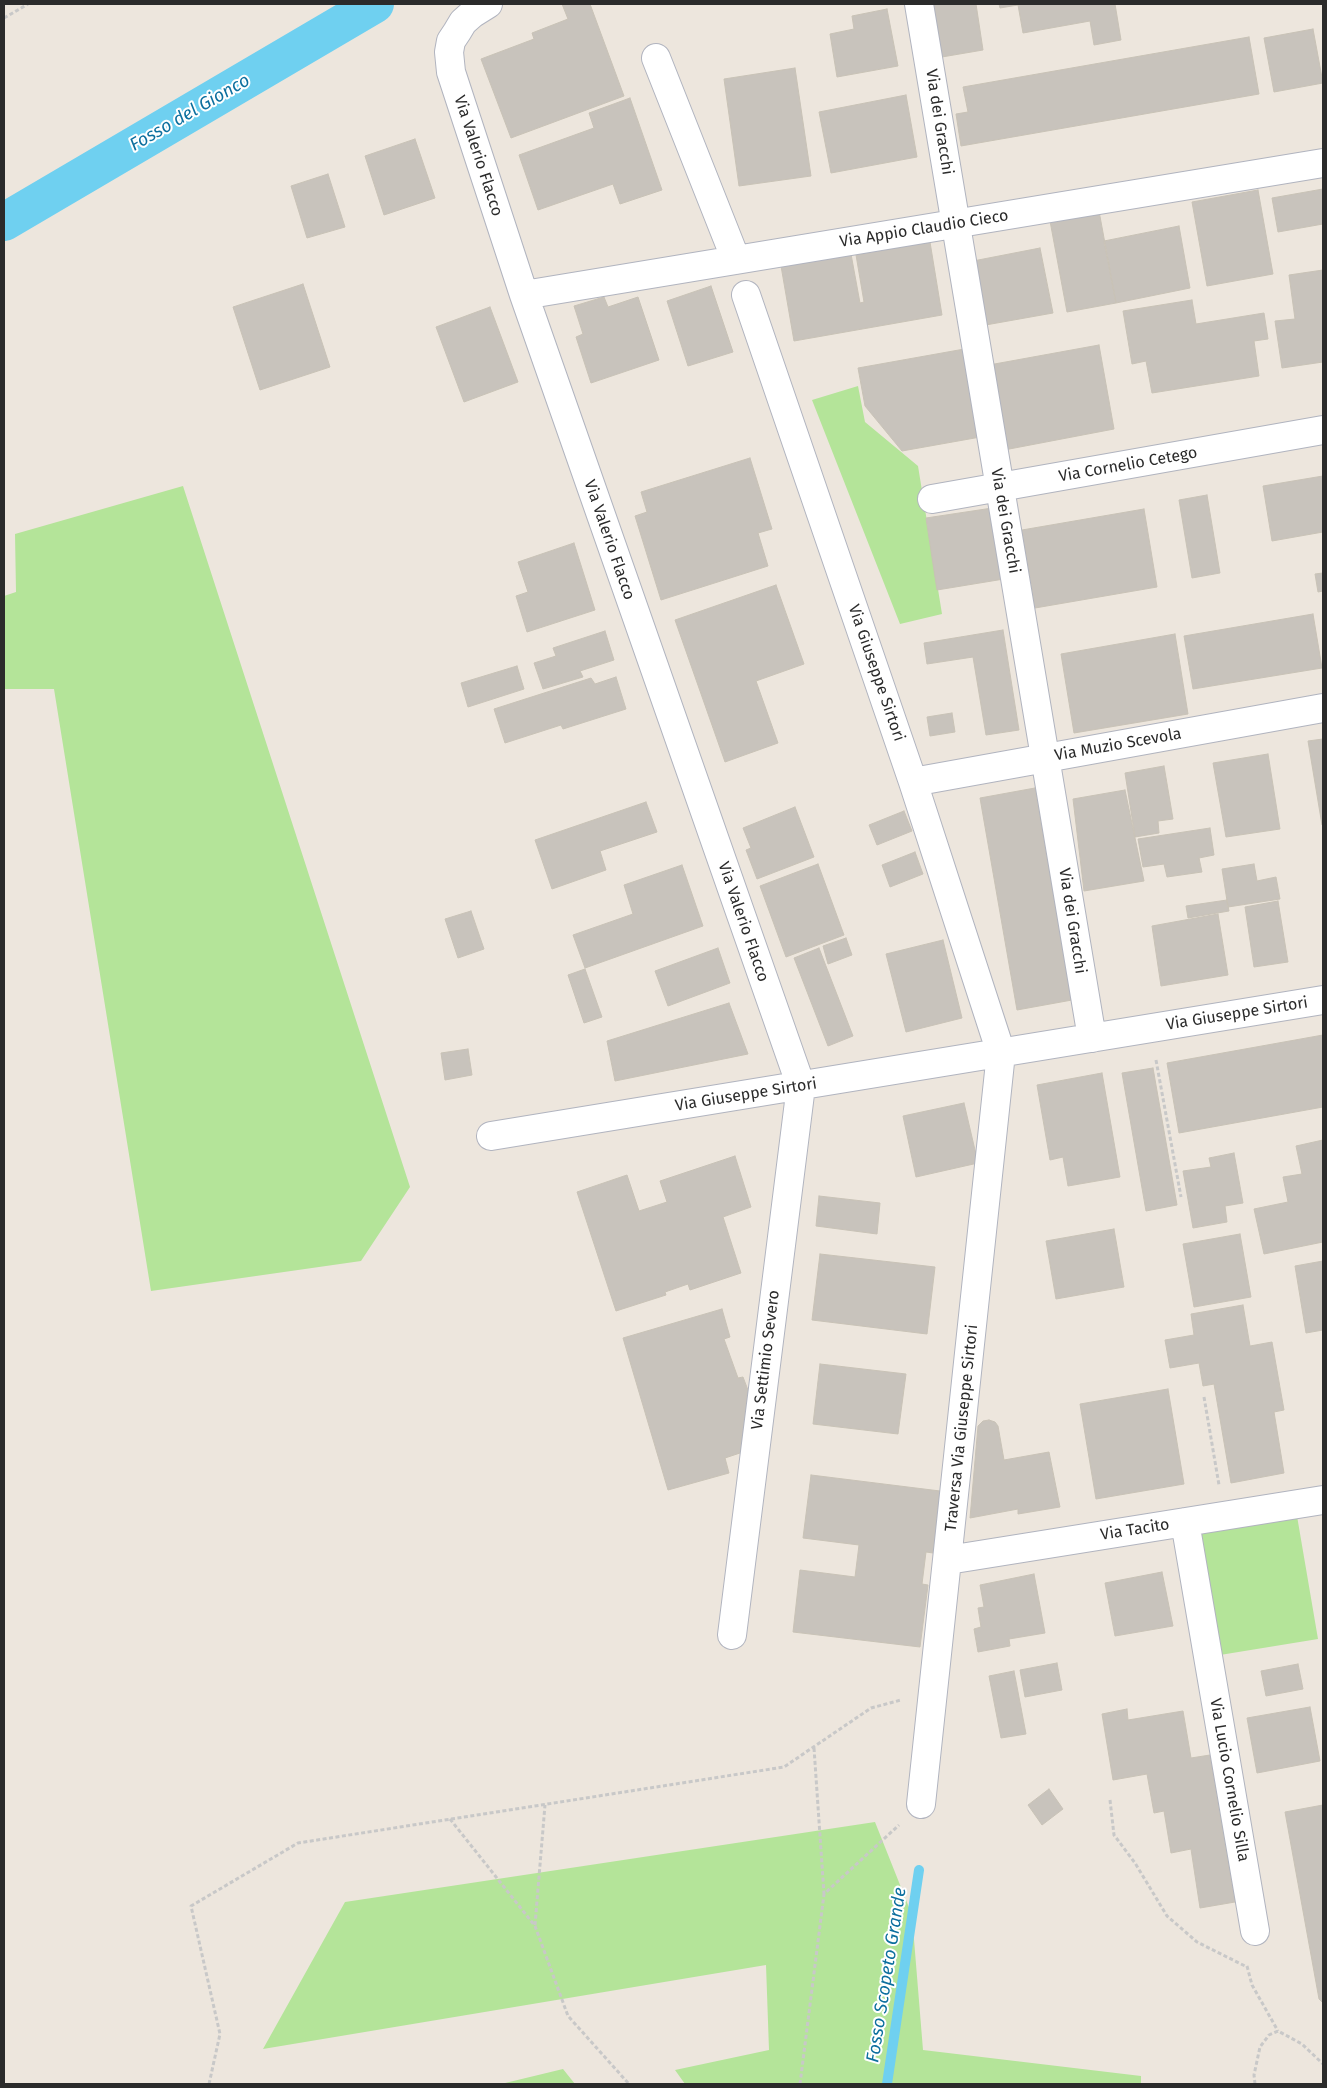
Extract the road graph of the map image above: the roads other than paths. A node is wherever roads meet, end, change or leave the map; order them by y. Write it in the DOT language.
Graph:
graph roads {
  1 [pos="488,4"];
  2 [pos="919,4"];
  3 [pos="656,58"];
  4 [pos="1323,163"];
  5 [pos="956,224"];
  6 [pos="736,260"];
  7 [pos="524,295"];
  8 [pos="746,295"];
  9 [pos="1323,430"];
  10 [pos="1000,487"];
  11 [pos="932,499"];
  12 [pos="1323,708"];
  13 [pos="1045,758"];
  14 [pos="913,782"];
  15 [pos="1323,1000"];
  16 [pos="1092,1038"];
  17 [pos="1001,1053"];
  18 [pos="801,1086"];
  19 [pos="491,1136"];
  20 [pos="1323,1500"];
  21 [pos="1185,1522"];
  22 [pos="948,1560"];
  23 [pos="732,1635"];
  24 [pos="921,1804"];
  25 [pos="1255,1931"];
  1 -- 7 [label="street, Via Valerio Flacco"];
  2 -- 5 [label="street, Via dei Gracchi"];
  3 -- 6 [label="street"];
  4 -- 5 [label="street, Via Appio Claudio Cieco"];
  5 -- 6 [label="street, Via Appio Claudio Cieco"];
  5 -- 10 [label="street, Via dei Gracchi"];
  6 -- 7 [label="street, Via Appio Claudio Cieco"];
  7 -- 18 [label="street, Via Valerio Flacco"];
  8 -- 14 [label="street, Via Giuseppe Sirtori"];
  9 -- 10 [label="street, Via Cornelio Cetego"];
  10 -- 11 [label="street, Via Cornelio Cetego"];
  10 -- 13 [label="street, Via dei Gracchi"];
  12 -- 13 [label="street, Via Muzio Scevola"];
  13 -- 14 [label="street, Via Muzio Scevola"];
  13 -- 16 [label="street, Via dei Gracchi"];
  14 -- 17 [label="street, Via Giuseppe Sirtori"];
  15 -- 16 [label="street, Via Giuseppe Sirtori"];
  16 -- 17 [label="street, Via Giuseppe Sirtori"];
  17 -- 18 [label="street, Via Giuseppe Sirtori"];
  17 -- 22 [label="street, Traversa Via Giuseppe Sirtori"];
  18 -- 19 [label="street, Via Giuseppe Sirtori"];
  18 -- 23 [label="street, Via Settimio Severo"];
  20 -- 21 [label="street, Via Tacito"];
  21 -- 22 [label="street, Via Tacito"];
  21 -- 25 [label="street, Via Lucio Cornelio Silla"];
  22 -- 24 [label="street, Traversa Via Giuseppe Sirtori"];
}
